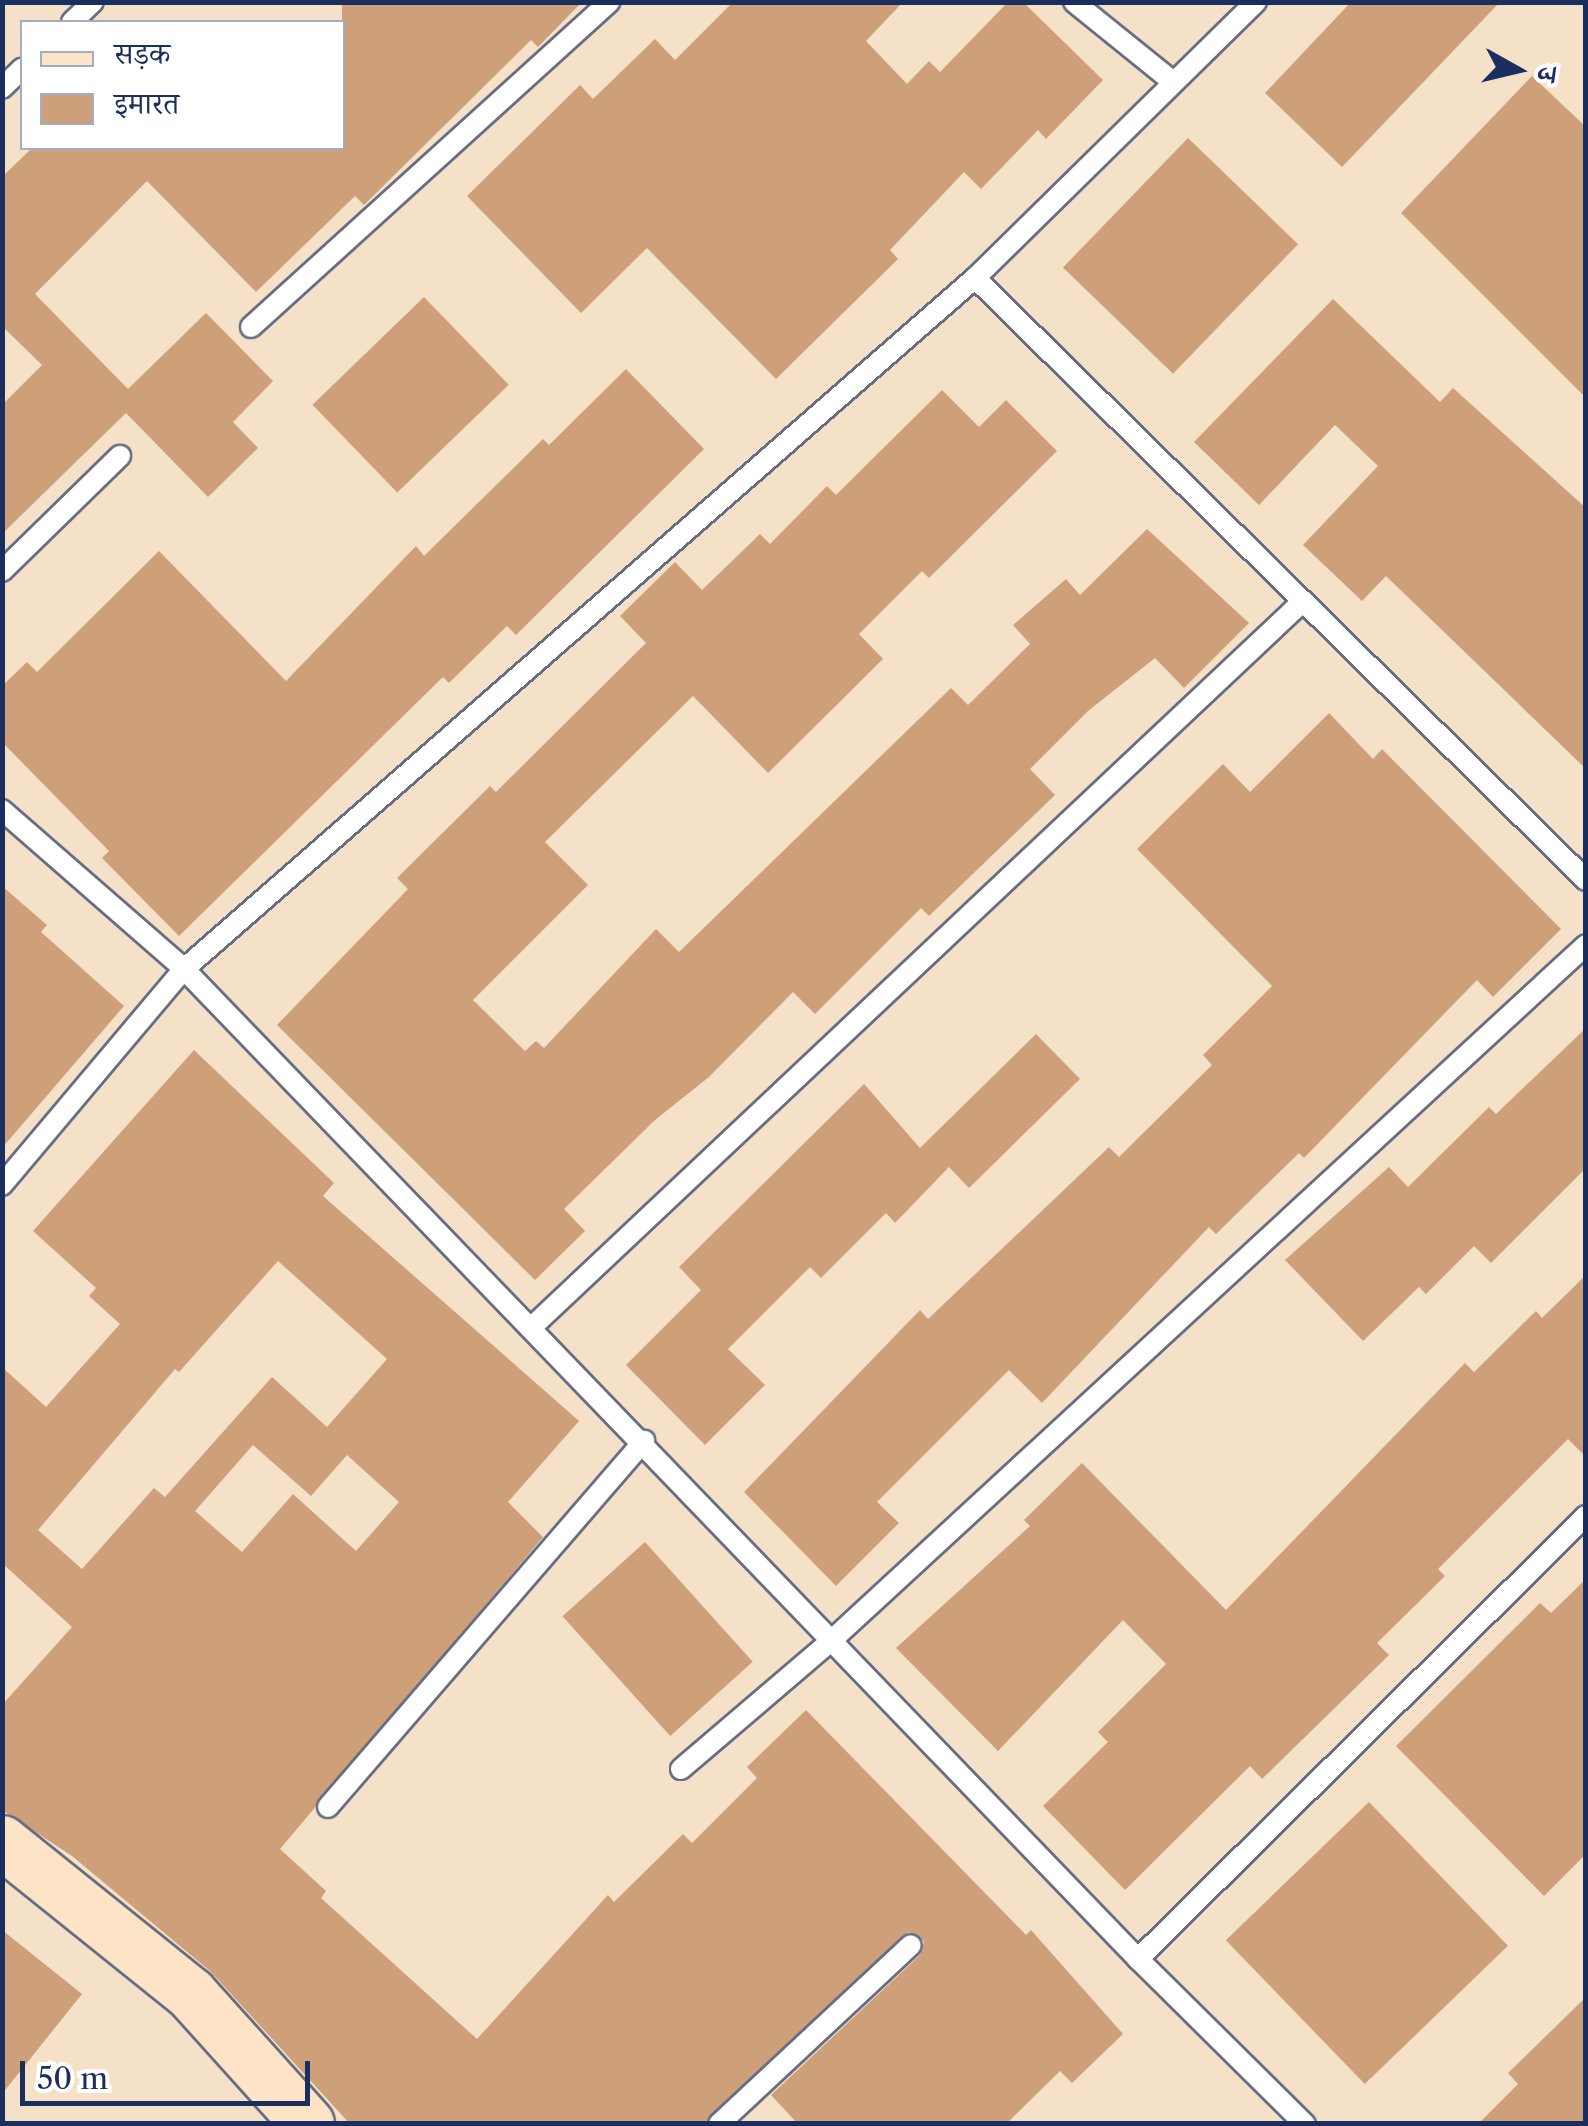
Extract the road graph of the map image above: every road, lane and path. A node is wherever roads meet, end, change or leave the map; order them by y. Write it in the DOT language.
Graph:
graph roads {
  1 [pos="93,2"];
  2 [pos="609,2"];
  3 [pos="1074,2"];
  4 [pos="1256,2"];
  5 [pos="74,20"];
  6 [pos="1172,81"];
  7 [pos="975,278"];
  8 [pos="250,327"];
  9 [pos="120,456"];
  10 [pos="2,571"];
  11 [pos="1302,602"];
  12 [pos="2,810"];
  13 [pos="1586,880"];
  14 [pos="1586,945"];
  15 [pos="184,969"];
  16 [pos="2,1185"];
  17 [pos="534,1325"];
  18 [pos="644,1441"];
  19 [pos="1586,1516"];
  20 [pos="832,1640"];
  21 [pos="682,1769"];
  22 [pos="328,1806"];
  23 [pos="2,1842"];
  24 [pos="911,1945"];
  25 [pos="1138,1959"];
  26 [pos="308,2124"];
  27 [pos="719,2124"];
  28 [pos="1305,2124"];
  1 -- 5 [label="lane"];
  2 -- 8 [label="lane"];
  3 -- 6 [label="lane"];
  4 -- 6 [label="lane"];
  6 -- 7 [label="lane"];
  7 -- 11 [label="lane"];
  7 -- 15 [label="lane"];
  9 -- 10 [label="lane"];
  11 -- 13 [label="lane"];
  11 -- 17 [label="lane"];
  12 -- 15 [label="lane"];
  14 -- 20 [label="lane"];
  15 -- 16 [label="lane"];
  15 -- 17 [label="lane"];
  17 -- 18 [label="lane"];
  18 -- 20 [label="lane"];
  18 -- 22 [label="lane"];
  19 -- 25 [label="lane"];
  20 -- 21 [label="lane"];
  20 -- 25 [label="lane"];
  23 -- 26 [label="street"];
  24 -- 27 [label="lane"];
  25 -- 28 [label="lane"];
}
